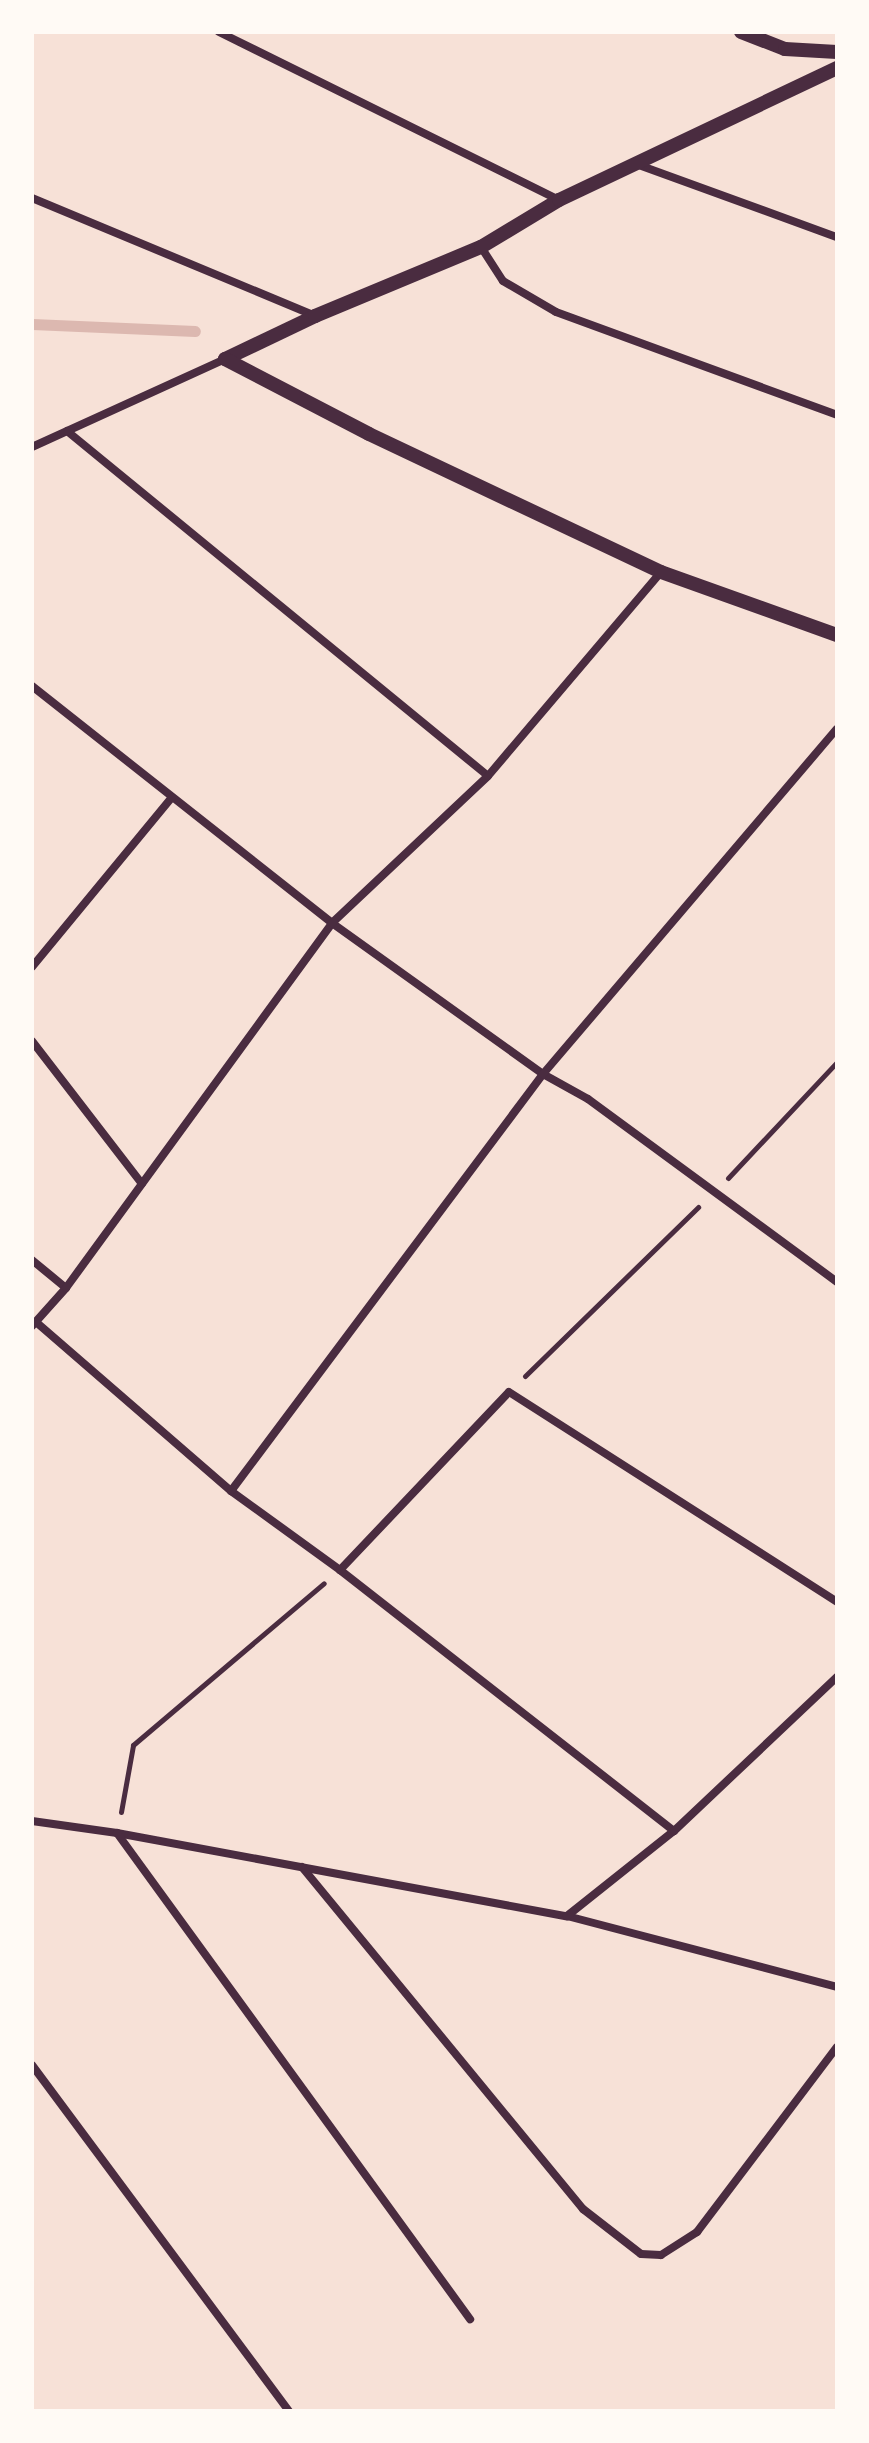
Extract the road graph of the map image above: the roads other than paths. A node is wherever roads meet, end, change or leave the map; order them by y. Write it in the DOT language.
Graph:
graph roads {
  1 [pos="219,32"];
  2 [pos="741,32"];
  3 [pos="837,52"];
  4 [pos="837,68"];
  5 [pos="636,164"];
  6 [pos="32,198"];
  7 [pos="559,200"];
  8 [pos="837,237"];
  9 [pos="481,247"];
  10 [pos="315,316"];
  11 [pos="225,359"];
  12 [pos="837,415"];
  13 [pos="67,431"];
  14 [pos="32,447"];
  15 [pos="661,572"];
  16 [pos="837,635"];
  17 [pos="32,686"];
  18 [pos="837,729"];
  19 [pos="488,776"];
  20 [pos="172,797"];
  21 [pos="332,923"];
  22 [pos="33,963"];
  23 [pos="32,1041"];
  24 [pos="543,1074"];
  25 [pos="142,1184"];
  26 [pos="32,1260"];
  27 [pos="837,1282"];
  28 [pos="66,1288"];
  29 [pos="34,1324"];
  30 [pos="231,1491"];
  31 [pos="340,1570"];
  32 [pos="837,1602"];
  33 [pos="837,1677"];
  34 [pos="32,1821"];
  35 [pos="674,1831"];
  36 [pos="117,1833"];
  37 [pos="301,1867"];
  38 [pos="567,1916"];
  39 [pos="837,1987"];
  40 [pos="837,2047"];
  41 [pos="32,2065"];
  42 [pos="470,2319"];
  43 [pos="289,2411"];
  1 -- 7 [label="street"];
  2 -- 3 [label="street"];
  4 -- 5 [label="street"];
  5 -- 7 [label="street"];
  5 -- 8 [label="street"];
  6 -- 10 [label="street"];
  7 -- 9 [label="street"];
  9 -- 10 [label="street"];
  9 -- 12 [label="street"];
  10 -- 11 [label="street"];
  11 -- 13 [label="street"];
  11 -- 15 [label="street"];
  13 -- 14 [label="street"];
  13 -- 19 [label="street"];
  15 -- 16 [label="street"];
  15 -- 19 [label="street"];
  17 -- 20 [label="street"];
  18 -- 24 [label="street"];
  19 -- 21 [label="street"];
  20 -- 21 [label="street"];
  20 -- 22 [label="street"];
  21 -- 24 [label="street"];
  21 -- 25 [label="street"];
  23 -- 25 [label="street"];
  24 -- 27 [label="street"];
  24 -- 30 [label="street"];
  25 -- 28 [label="street"];
  26 -- 28 [label="street"];
  28 -- 29 [label="street"];
  29 -- 30 [label="street"];
  30 -- 31 [label="street"];
  31 -- 32 [label="street"];
  31 -- 35 [label="street"];
  33 -- 35 [label="street"];
  34 -- 36 [label="street"];
  35 -- 38 [label="street"];
  36 -- 37 [label="street"];
  36 -- 42 [label="street"];
  37 -- 38 [label="street"];
  37 -- 40 [label="street"];
  38 -- 39 [label="street"];
  41 -- 43 [label="street"];
}
